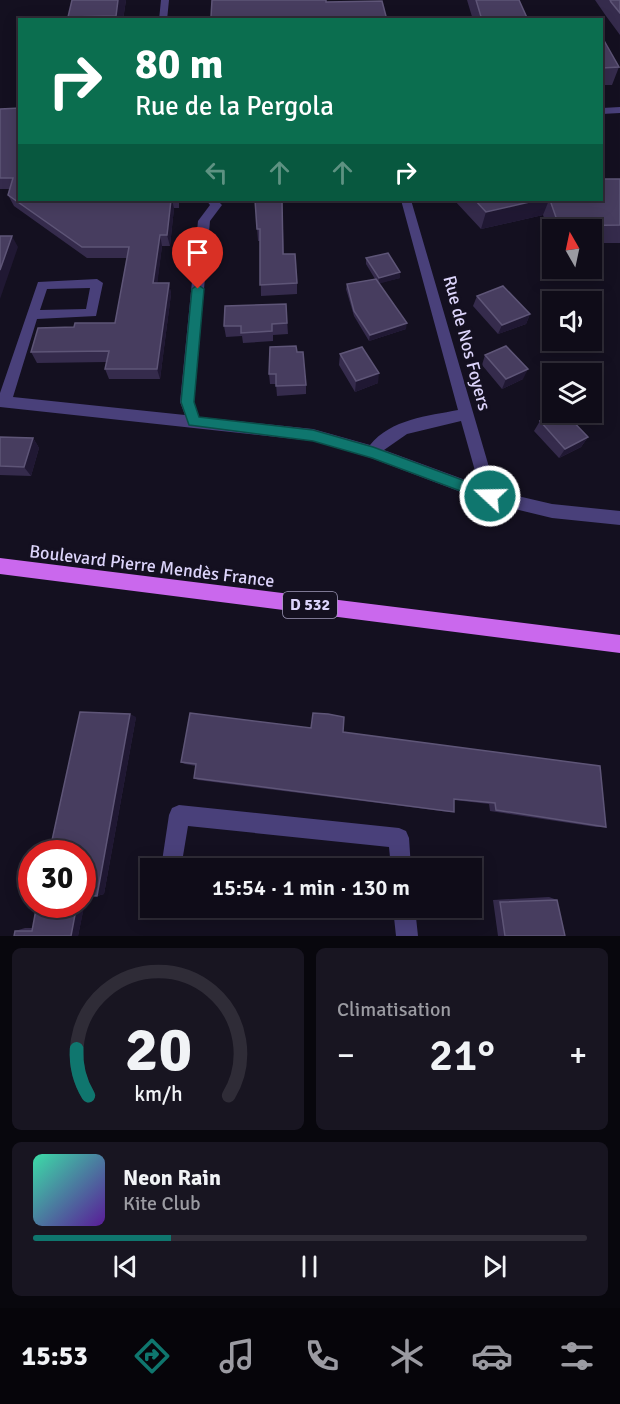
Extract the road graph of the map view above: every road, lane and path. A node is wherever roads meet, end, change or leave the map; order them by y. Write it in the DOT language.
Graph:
graph roads {
  1 [pos="165,0"];
  2 [pos="163,18"];
  3 [pos="620,110"];
  4 [pos="603,111"];
  5 [pos="406,201"];
  6 [pos="214,202"];
  7 [pos="32,315"];
  8 [pos="2,401"];
  9 [pos="466,414"];
  10 [pos="194,422"];
  11 [pos="373,452"];
  12 [pos="490,496"];
  13 [pos="620,518"];
  14 [pos="0,566"];
  15 [pos="620,644"];
  16 [pos="173,858"];
  17 [pos="400,858"];
  18 [pos="405,918"];
  19 [pos="407,936"];
  1 -- 2 [label="street"];
  3 -- 4 [label="street"];
  5 -- 9 [label="street, Rue de Nos Foyers"];
  6 -- 10 [label="street"];
  7 -- 7 [label="street"];
  7 -- 8 [label="street"];
  8 -- 10 [label="street"];
  9 -- 11 [label="street"];
  9 -- 12 [label="street, Rue de Nos Foyers"];
  10 -- 11 [label="street"];
  11 -- 12 [label="street"];
  12 -- 13 [label="street"];
  14 -- 15 [label="main road, Boulevard Pierre Mendès France / D 532"];
  16 -- 17 [label="street"];
  18 -- 19 [label="street"];
}
